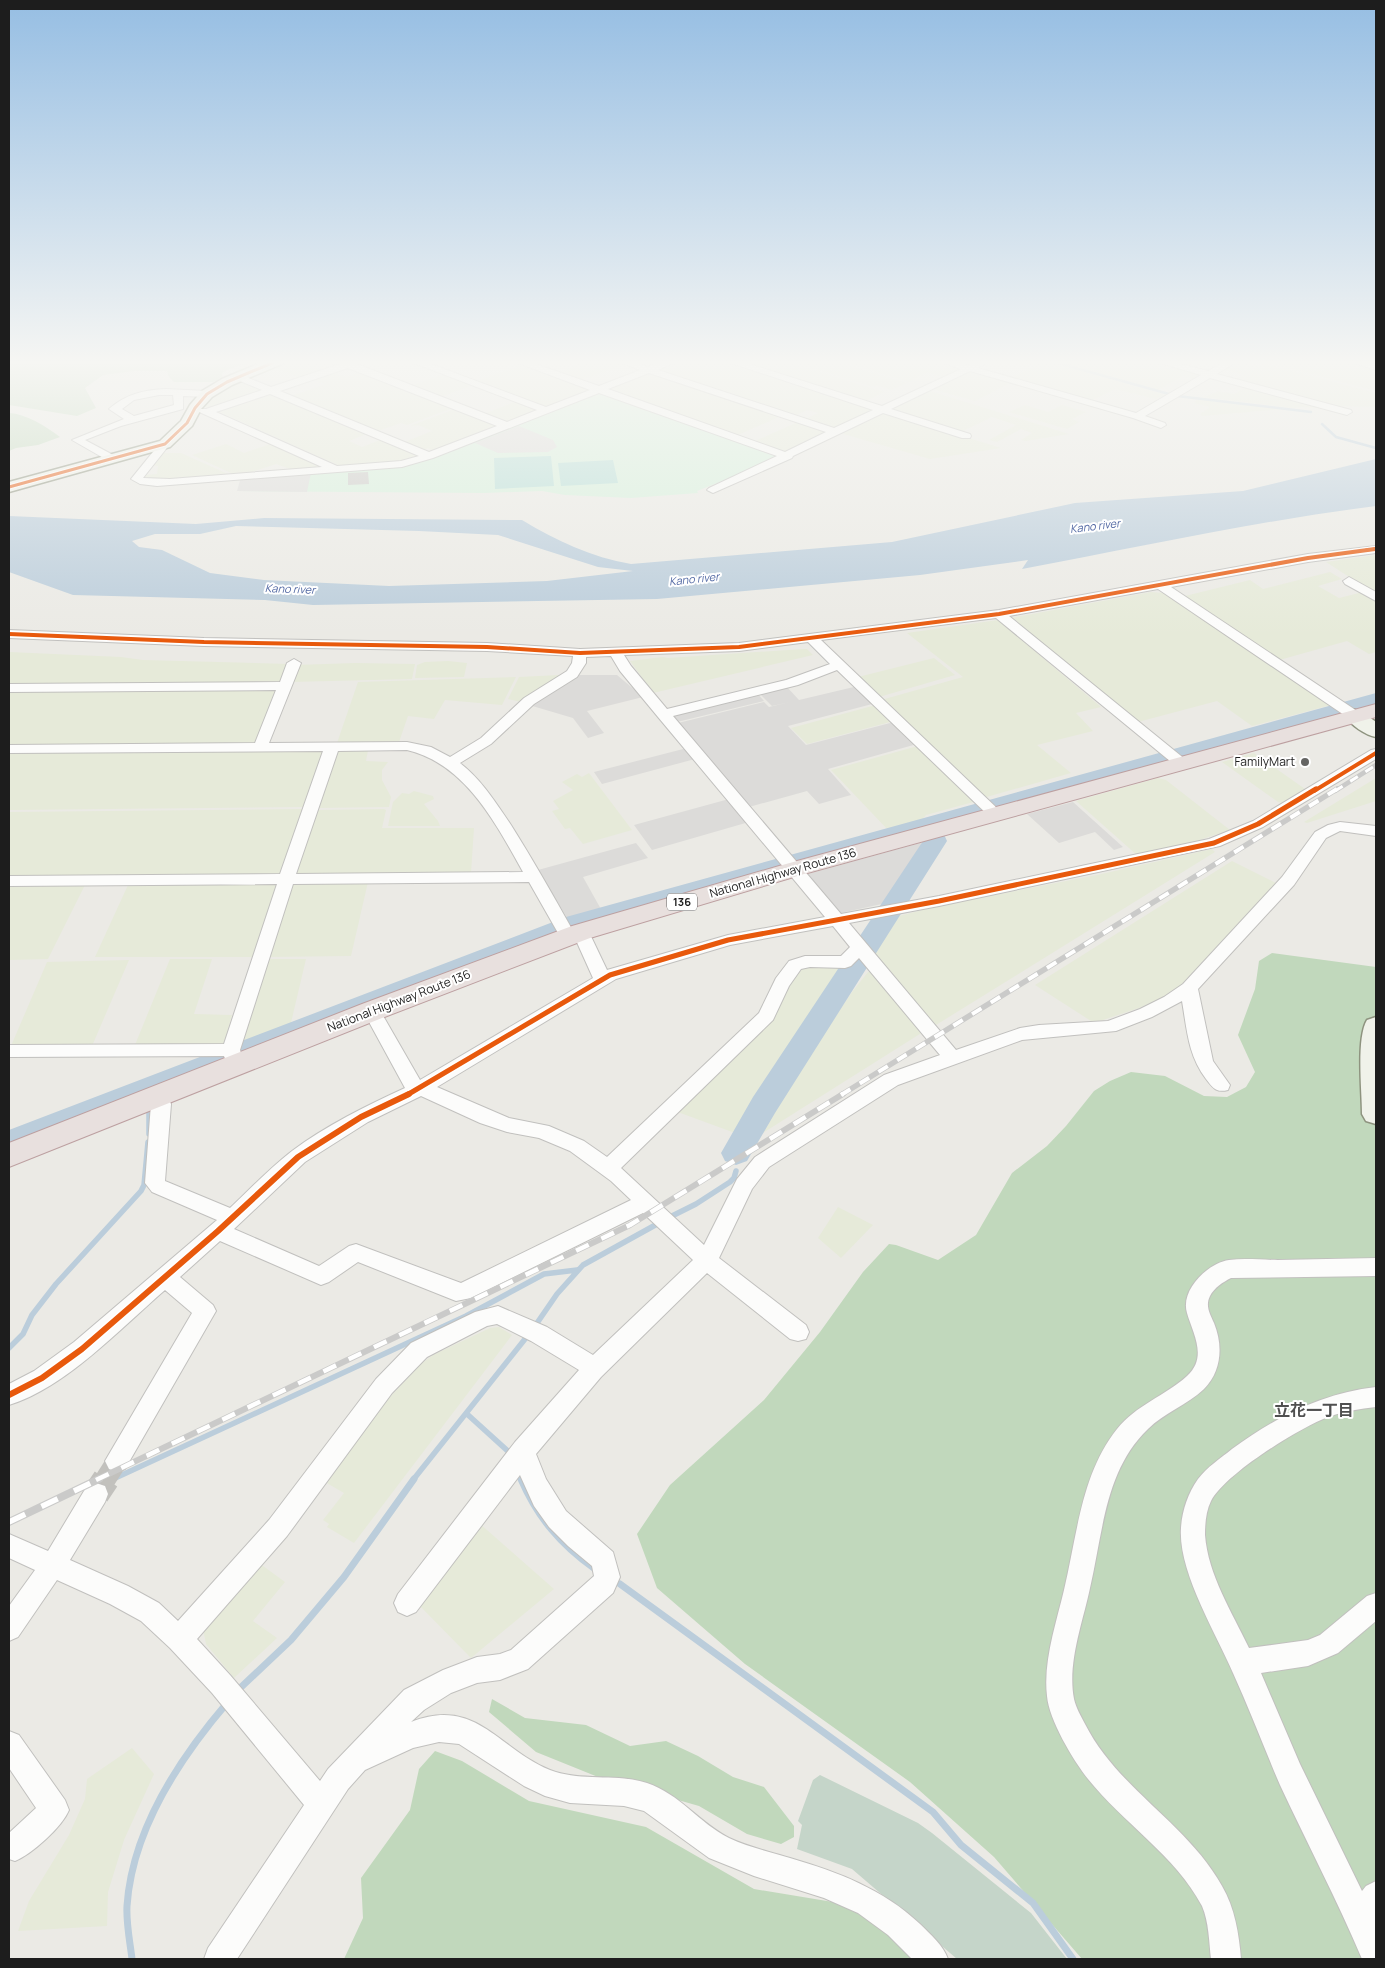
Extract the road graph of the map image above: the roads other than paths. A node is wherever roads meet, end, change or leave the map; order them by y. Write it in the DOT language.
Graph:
graph roads {
  1 [pos="99,452"];
  2 [pos="135,452"];
  3 [pos="158,452"];
  4 [pos="296,452"];
  5 [pos="420,452"];
  6 [pos="440,452"];
  7 [pos="776,452"];
  8 [pos="796,452"];
  9 [pos="430,456"];
  10 [pos="788,456"];
  11 [pos="111,458"];
  12 [pos="336,469"];
  13 [pos="9,486"];
  14 [pos="713,490"];
  15 [pos="1376,549"];
  16 [pos="1349,581"];
  17 [pos="1160,584"];
  18 [pos="1376,597"];
  19 [pos="999,614"];
  20 [pos="9,634"];
  21 [pos="812,639"];
  22 [pos="580,653"];
  23 [pos="616,653"];
  24 [pos="294,663"];
  25 [pos="839,665"];
  26 [pos="284,686"];
  27 [pos="9,688"];
  28 [pos="1354,710"];
  29 [pos="663,714"];
  30 [pos="1376,731"];
  31 [pos="332,746"];
  32 [pos="260,747"];
  33 [pos="9,749"];
  34 [pos="1376,753"];
  35 [pos="450,763"];
  36 [pos="1181,763"];
  37 [pos="996,815"];
  38 [pos="1376,831"];
  39 [pos="795,869"];
  40 [pos="535,877"];
  41 [pos="286,880"];
  42 [pos="9,881"];
  43 [pos="837,919"];
  44 [pos="575,934"];
  45 [pos="860,946"];
  46 [pos="602,979"];
  47 [pos="1189,988"];
  48 [pos="372,1011"];
  49 [pos="1376,1026"];
  50 [pos="9,1051"];
  51 [pos="233,1057"];
  52 [pos="954,1058"];
  53 [pos="1221,1085"];
  54 [pos="419,1089"];
  55 [pos="158,1095"];
  56 [pos="1376,1114"];
  57 [pos="9,1155"];
  58 [pos="608,1168"];
  59 [pos="644,1203"];
  60 [pos="224,1224"];
  61 [pos="706,1260"];
  62 [pos="1376,1267"];
  63 [pos="165,1277"];
  64 [pos="798,1332"];
  65 [pos="595,1368"];
  66 [pos="9,1395"];
  67 [pos="1376,1397"];
  68 [pos="523,1450"];
  69 [pos="117,1461"];
  70 [pos="96,1494"];
  71 [pos="9,1546"];
  72 [pos="52,1566"];
  73 [pos="406,1603"];
  74 [pos="1376,1605"];
  75 [pos="9,1628"];
  76 [pos="179,1639"];
  77 [pos="1243,1662"];
  78 [pos="9,1745"];
  79 [pos="350,1765"];
  80 [pos="322,1803"];
  81 [pos="14,1847"];
  82 [pos="1376,1896"];
  83 [pos="1361,1921"];
  84 [pos="1376,1956"];
  85 [pos="220,1959"];
  86 [pos="933,1959"];
  87 [pos="1226,1959"];
  1 -- 11 [label="street"];
  2 -- 11 [label="main road"];
  3 -- 12 [label="street"];
  4 -- 12 [label="street"];
  5 -- 9 [label="street"];
  6 -- 9 [label="street"];
  7 -- 10 [label="street"];
  8 -- 10 [label="street"];
  9 -- 12 [label="street"];
  10 -- 14 [label="street"];
  11 -- 13 [label="main road"];
  15 -- 17 [label="street"];
  16 -- 18 [label="street"];
  17 -- 19 [label="street"];
  17 -- 28 [label="street"];
  19 -- 21 [label="street"];
  19 -- 36 [label="street"];
  20 -- 22 [label="street"];
  21 -- 23 [label="street"];
  21 -- 25 [label="street"];
  22 -- 23 [label="street"];
  22 -- 35 [label="street"];
  23 -- 29 [label="street"];
  24 -- 26 [label="street"];
  25 -- 29 [label="street"];
  25 -- 37 [label="street"];
  26 -- 27 [label="street"];
  26 -- 32 [label="street"];
  28 -- 30 [label="main road"];
  28 -- 36 [label="highway, National Highway Route 136 / 136"];
  29 -- 39 [label="street"];
  31 -- 32 [label="street"];
  31 -- 35 [label="street"];
  31 -- 41 [label="street"];
  32 -- 33 [label="street"];
  34 -- 43 [label="street"];
  35 -- 40 [label="street"];
  36 -- 37 [label="highway, National Highway Route 136 / 136"];
  37 -- 39 [label="highway, National Highway Route 136 / 136"];
  38 -- 47 [label="street"];
  39 -- 43 [label="street"];
  39 -- 44 [label="highway, National Highway Route 136 / 136"];
  40 -- 41 [label="street"];
  40 -- 44 [label="street"];
  41 -- 42 [label="street"];
  41 -- 51 [label="street"];
  43 -- 45 [label="street"];
  43 -- 46 [label="street"];
  44 -- 46 [label="street"];
  44 -- 48 [label="highway, National Highway Route 136 / 136"];
  45 -- 52 [label="street"];
  45 -- 58 [label="street"];
  46 -- 54 [label="street"];
  47 -- 52 [label="street"];
  47 -- 53 [label="street"];
  48 -- 51 [label="highway, National Highway Route 136 / 136"];
  48 -- 54 [label="street"];
  49 -- 56 [label="main road"];
  50 -- 51 [label="street"];
  51 -- 55 [label="highway, National Highway Route 136 / 136"];
  52 -- 61 [label="street"];
  54 -- 58 [label="street"];
  54 -- 60 [label="street"];
  55 -- 57 [label="highway, National Highway Route 136 / 136"];
  55 -- 60 [label="street"];
  58 -- 59 [label="street"];
  59 -- 60 [label="street"];
  59 -- 61 [label="street"];
  60 -- 63 [label="street"];
  61 -- 64 [label="street"];
  61 -- 65 [label="street"];
  62 -- 87 [label="street"];
  63 -- 66 [label="street"];
  63 -- 69 [label="street"];
  65 -- 68 [label="street"];
  65 -- 76 [label="street"];
  67 -- 77 [label="street"];
  68 -- 73 [label="street"];
  68 -- 79 [label="street"];
  70 -- 72 [label="street"];
  71 -- 72 [label="street"];
  72 -- 75 [label="street"];
  72 -- 76 [label="street"];
  74 -- 77 [label="street"];
  76 -- 80 [label="street"];
  77 -- 83 [label="street"];
  78 -- 81 [label="street"];
  79 -- 80 [label="street"];
  79 -- 86 [label="street"];
  80 -- 85 [label="street"];
  82 -- 83 [label="street"];
  83 -- 84 [label="street"];
}
